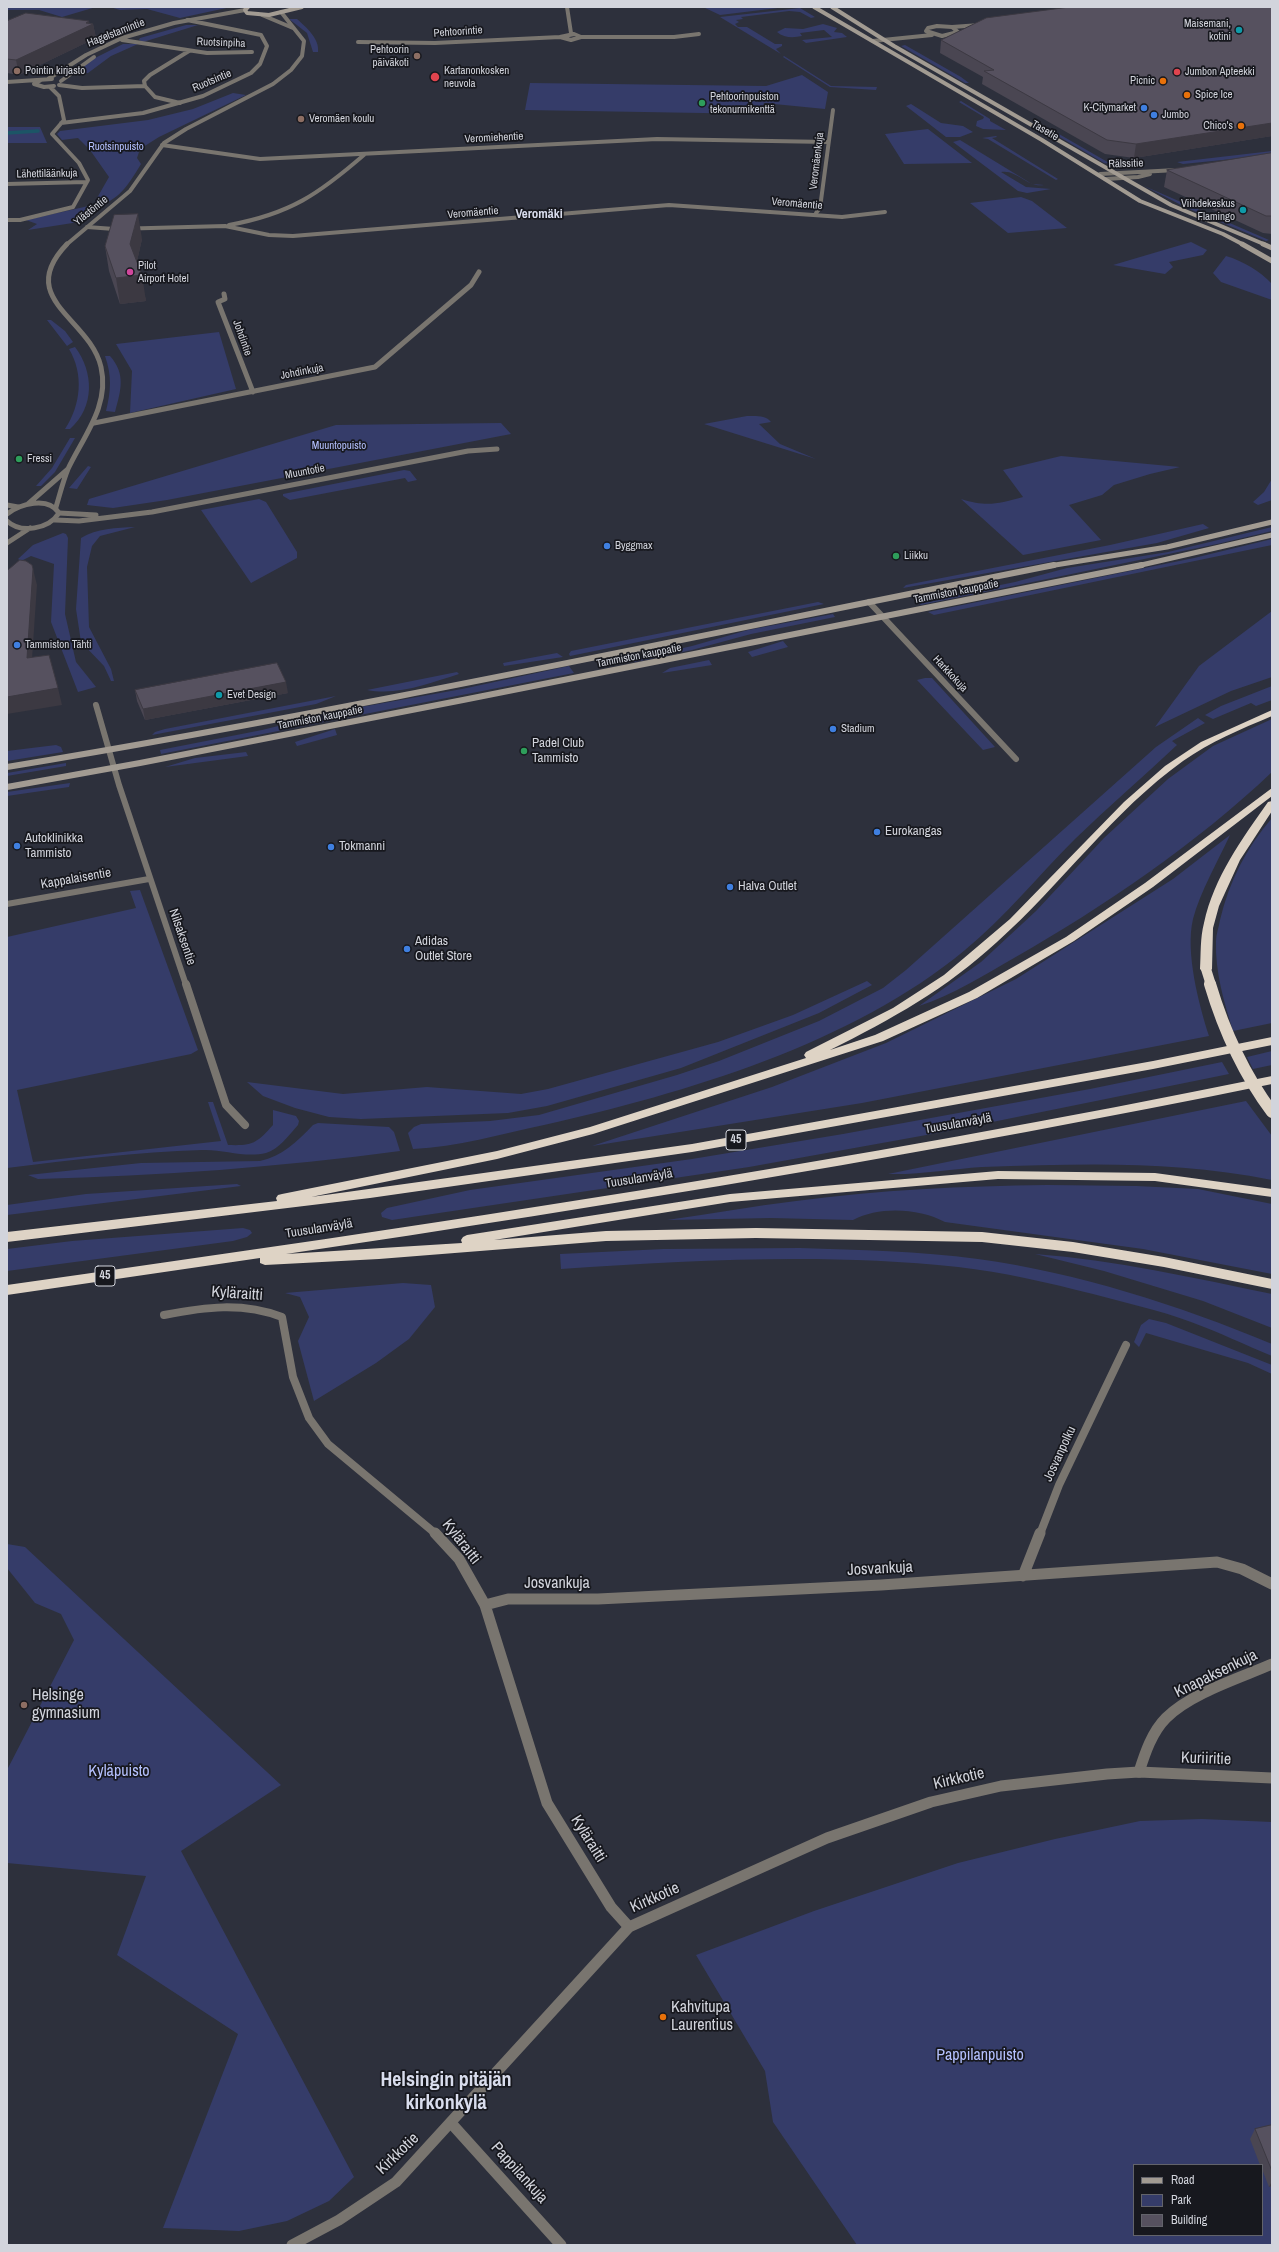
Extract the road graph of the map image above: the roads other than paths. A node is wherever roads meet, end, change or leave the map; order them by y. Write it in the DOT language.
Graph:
graph roads {
  1 [pos="302,7"];
  2 [pos="567,7"];
  3 [pos="814,7"];
  4 [pos="832,7"];
  5 [pos="246,8"];
  6 [pos="283,10"];
  7 [pos="252,14"];
  8 [pos="262,15"];
  9 [pos="187,20"];
  10 [pos="193,22"];
  11 [pos="952,27"];
  12 [pos="295,29"];
  13 [pos="926,31"];
  14 [pos="958,32"];
  15 [pos="571,33"];
  16 [pos="699,34"];
  17 [pos="935,35"];
  18 [pos="880,36"];
  19 [pos="560,37"];
  20 [pos="581,37"];
  21 [pos="866,37"];
  22 [pos="120,40"];
  23 [pos="886,40"];
  24 [pos="128,41"];
  25 [pos="873,41"];
  26 [pos="358,42"];
  27 [pos="189,51"];
  28 [pos="266,52"];
  29 [pos="48,79"];
  30 [pos="41,80"];
  31 [pos="7,82"];
  32 [pos="60,83"];
  33 [pos="34,84"];
  34 [pos="145,86"];
  35 [pos="50,87"];
  36 [pos="182,104"];
  37 [pos="833,110"];
  38 [pos="61,123"];
  39 [pos="828,142"];
  40 [pos="162,145"];
  41 [pos="365,154"];
  42 [pos="1185,169"];
  43 [pos="1116,173"];
  44 [pos="1152,173"];
  45 [pos="1100,174"];
  46 [pos="1106,179"];
  47 [pos="1125,179"];
  48 [pos="86,182"];
  49 [pos="7,184"];
  50 [pos="885,212"];
  51 [pos="816,214"];
  52 [pos="7,220"];
  53 [pos="226,226"];
  54 [pos="87,227"];
  55 [pos="1272,248"];
  56 [pos="1272,261"];
  57 [pos="479,272"];
  58 [pos="224,294"];
  59 [pos="253,392"];
  60 [pos="94,423"];
  61 [pos="497,449"];
  62 [pos="68,469"];
  63 [pos="28,504"];
  64 [pos="7,505"];
  65 [pos="18,507"];
  66 [pos="56,507"];
  67 [pos="59,513"];
  68 [pos="7,514"];
  69 [pos="117,516"];
  70 [pos="55,520"];
  71 [pos="1272,522"];
  72 [pos="8,523"];
  73 [pos="30,528"];
  74 [pos="1272,535"];
  75 [pos="7,543"];
  76 [pos="869,602"];
  77 [pos="883,617"];
  78 [pos="96,705"];
  79 [pos="1272,713"];
  80 [pos="108,750"];
  81 [pos="1016,759"];
  82 [pos="7,768"];
  83 [pos="114,769"];
  84 [pos="7,786"];
  85 [pos="1272,791"];
  86 [pos="1272,804"];
  87 [pos="149,879"];
  88 [pos="7,904"];
  89 [pos="1272,1041"];
  90 [pos="765,1076"];
  91 [pos="1272,1080"];
  92 [pos="1272,1112"];
  93 [pos="245,1125"];
  94 [pos="1272,1194"];
  95 [pos="197,1215"];
  96 [pos="7,1237"];
  97 [pos="379,1254"];
  98 [pos="202,1263"];
  99 [pos="1272,1284"];
  100 [pos="7,1290"];
  101 [pos="164,1315"];
  102 [pos="1126,1345"];
  103 [pos="1024,1576"];
  104 [pos="1272,1584"];
  105 [pos="485,1605"];
  106 [pos="1272,1664"];
  107 [pos="1139,1772"];
  108 [pos="1272,1778"];
  109 [pos="629,1927"];
  110 [pos="451,2124"];
  111 [pos="292,2245"];
  112 [pos="561,2245"];
  1 -- 6 [label="main road"];
  2 -- 15 [label="street"];
  3 -- 21 [label="main road, Tasetie"];
  4 -- 18 [label="main road, Tasetie"];
  5 -- 7 [label="main road"];
  5 -- 9 [label="street, Hagelstamintie"];
  6 -- 8 [label="main road"];
  6 -- 12 [label="street, Ylästöntie"];
  7 -- 8 [label="main road"];
  7 -- 10 [label="street, Hagelstamintie"];
  8 -- 12 [label="street"];
  9 -- 10 [label="street"];
  9 -- 22 [label="street, Hagelstamintie"];
  10 -- 24 [label="street, Hagelstamintie"];
  10 -- 28 [label="street"];
  11 -- 13 [label="street"];
  11 -- 14 [label="street"];
  11 -- 14 [label="street"];
  12 -- 40 [label="street, Ylästöntie"];
  13 -- 17 [label="street"];
  13 -- 18 [label="street"];
  14 -- 17 [label="street"];
  15 -- 19 [label="street"];
  15 -- 20 [label="street"];
  16 -- 20 [label="street"];
  17 -- 23 [label="street"];
  18 -- 21 [label="street"];
  18 -- 23 [label="main road, Tasetie"];
  19 -- 20 [label="street"];
  19 -- 26 [label="street, Pehtoorintie"];
  21 -- 25 [label="main road, Tasetie"];
  22 -- 24 [label="street, Ruotsinpiha"];
  22 -- 29 [label="street, Hagelstamintie"];
  23 -- 25 [label="street"];
  23 -- 43 [label="main road, Tasetie"];
  24 -- 27 [label="street, Ruotsinpiha"];
  24 -- 32 [label="street, Hagelstamintie"];
  25 -- 45 [label="main road, Tasetie"];
  27 -- 28 [label="street, Ruotsinpiha"];
  27 -- 34 [label="street, Ruotsinpiha"];
  28 -- 36 [label="street, Ruotsintie"];
  29 -- 30 [label="street"];
  29 -- 32 [label="street"];
  30 -- 31 [label="street"];
  30 -- 33 [label="street"];
  31 -- 33 [label="street"];
  32 -- 34 [label="street"];
  32 -- 35 [label="street"];
  33 -- 35 [label="street"];
  34 -- 36 [label="street"];
  35 -- 38 [label="street"];
  36 -- 38 [label="street, Ruotsintie"];
  37 -- 39 [label="street, Veromäenkuja"];
  38 -- 48 [label="street"];
  39 -- 41 [label="street, Veromiehentie"];
  39 -- 51 [label="street, Veromäenkuja"];
  40 -- 41 [label="street, Veromiehentie"];
  40 -- 54 [label="street, Ylästöntie"];
  41 -- 53 [label="street"];
  42 -- 44 [label="street, Rälssitie"];
  43 -- 44 [label="street, Rälssitie"];
  43 -- 45 [label="street, Rälssitie"];
  43 -- 47 [label="main road, Tasetie"];
  44 -- 47 [label="street, Rälssitie"];
  45 -- 46 [label="main road, Tasetie"];
  46 -- 47 [label="street, Rälssitie"];
  46 -- 56 [label="main road, Tasetie"];
  47 -- 55 [label="main road, Tasetie"];
  48 -- 49 [label="street, Lähettiläänkuja"];
  48 -- 52 [label="street"];
  50 -- 51 [label="street, Veromäentie"];
  51 -- 53 [label="street, Veromäentie"];
  53 -- 54 [label="street, Veromäentie"];
  54 -- 60 [label="street, Ylästöntie"];
  57 -- 59 [label="street, Johdinkuja"];
  58 -- 59 [label="street, Johdintie"];
  59 -- 60 [label="street, Johdinkuja"];
  60 -- 62 [label="street, Ylästöntie"];
  61 -- 69 [label="street, Muuntotie"];
  62 -- 63 [label="street, Ylästöntie"];
  62 -- 66 [label="street, Ylästöntie"];
  63 -- 65 [label="street, Ylästöntie"];
  63 -- 66 [label="street, Ylästöntie"];
  64 -- 65 [label="street"];
  65 -- 68 [label="street, Ylästöntie"];
  66 -- 67 [label="street"];
  67 -- 69 [label="street, Muuntotie"];
  67 -- 70 [label="street"];
  69 -- 70 [label="street, Muuntotie"];
  70 -- 73 [label="street"];
  71 -- 76 [label="main road, Tammiston kauppatie"];
  72 -- 73 [label="street"];
  73 -- 75 [label="street"];
  74 -- 77 [label="main road, Tammiston kauppatie"];
  76 -- 77 [label="street, Harkkokuja"];
  76 -- 80 [label="main road, Tammiston kauppatie"];
  77 -- 81 [label="street, Harkkokuja"];
  77 -- 83 [label="main road, Tammiston kauppatie"];
  78 -- 80 [label="street, Nilsaksentie"];
  79 -- 90 [label="highway"];
  80 -- 82 [label="main road, Tammiston kauppatie"];
  80 -- 83 [label="street, Nilsaksentie"];
  83 -- 84 [label="main road, Tammiston kauppatie"];
  83 -- 87 [label="street, Nilsaksentie"];
  85 -- 90 [label="highway"];
  86 -- 92 [label="highway, bridge"];
  87 -- 88 [label="street, Kappalaisentie"];
  87 -- 93 [label="street, Nilsaksentie"];
  89 -- 95 [label="highway, Tuusulanväylä / 45"];
  90 -- 95 [label="highway"];
  91 -- 98 [label="highway, Tuusulanväylä / 45"];
  94 -- 97 [label="highway"];
  95 -- 96 [label="highway, Tuusulanväylä / 45"];
  97 -- 98 [label="highway"];
  97 -- 99 [label="highway"];
  98 -- 100 [label="highway, Tuusulanväylä / 45"];
  101 -- 105 [label="street, Kyläraitti"];
  102 -- 103 [label="street, Josvanpolku"];
  103 -- 104 [label="street, Josvankuja"];
  103 -- 105 [label="street, Josvankuja"];
  105 -- 109 [label="street, Kyläraitti"];
  106 -- 107 [label="street, Knapaksenkuja"];
  107 -- 108 [label="street, Kuriiritie"];
  107 -- 109 [label="street, Kirkkotie"];
  109 -- 110 [label="street, Kirkkotie"];
  110 -- 111 [label="street, Kirkkotie"];
  110 -- 112 [label="street, Pappilankuja"];
}
